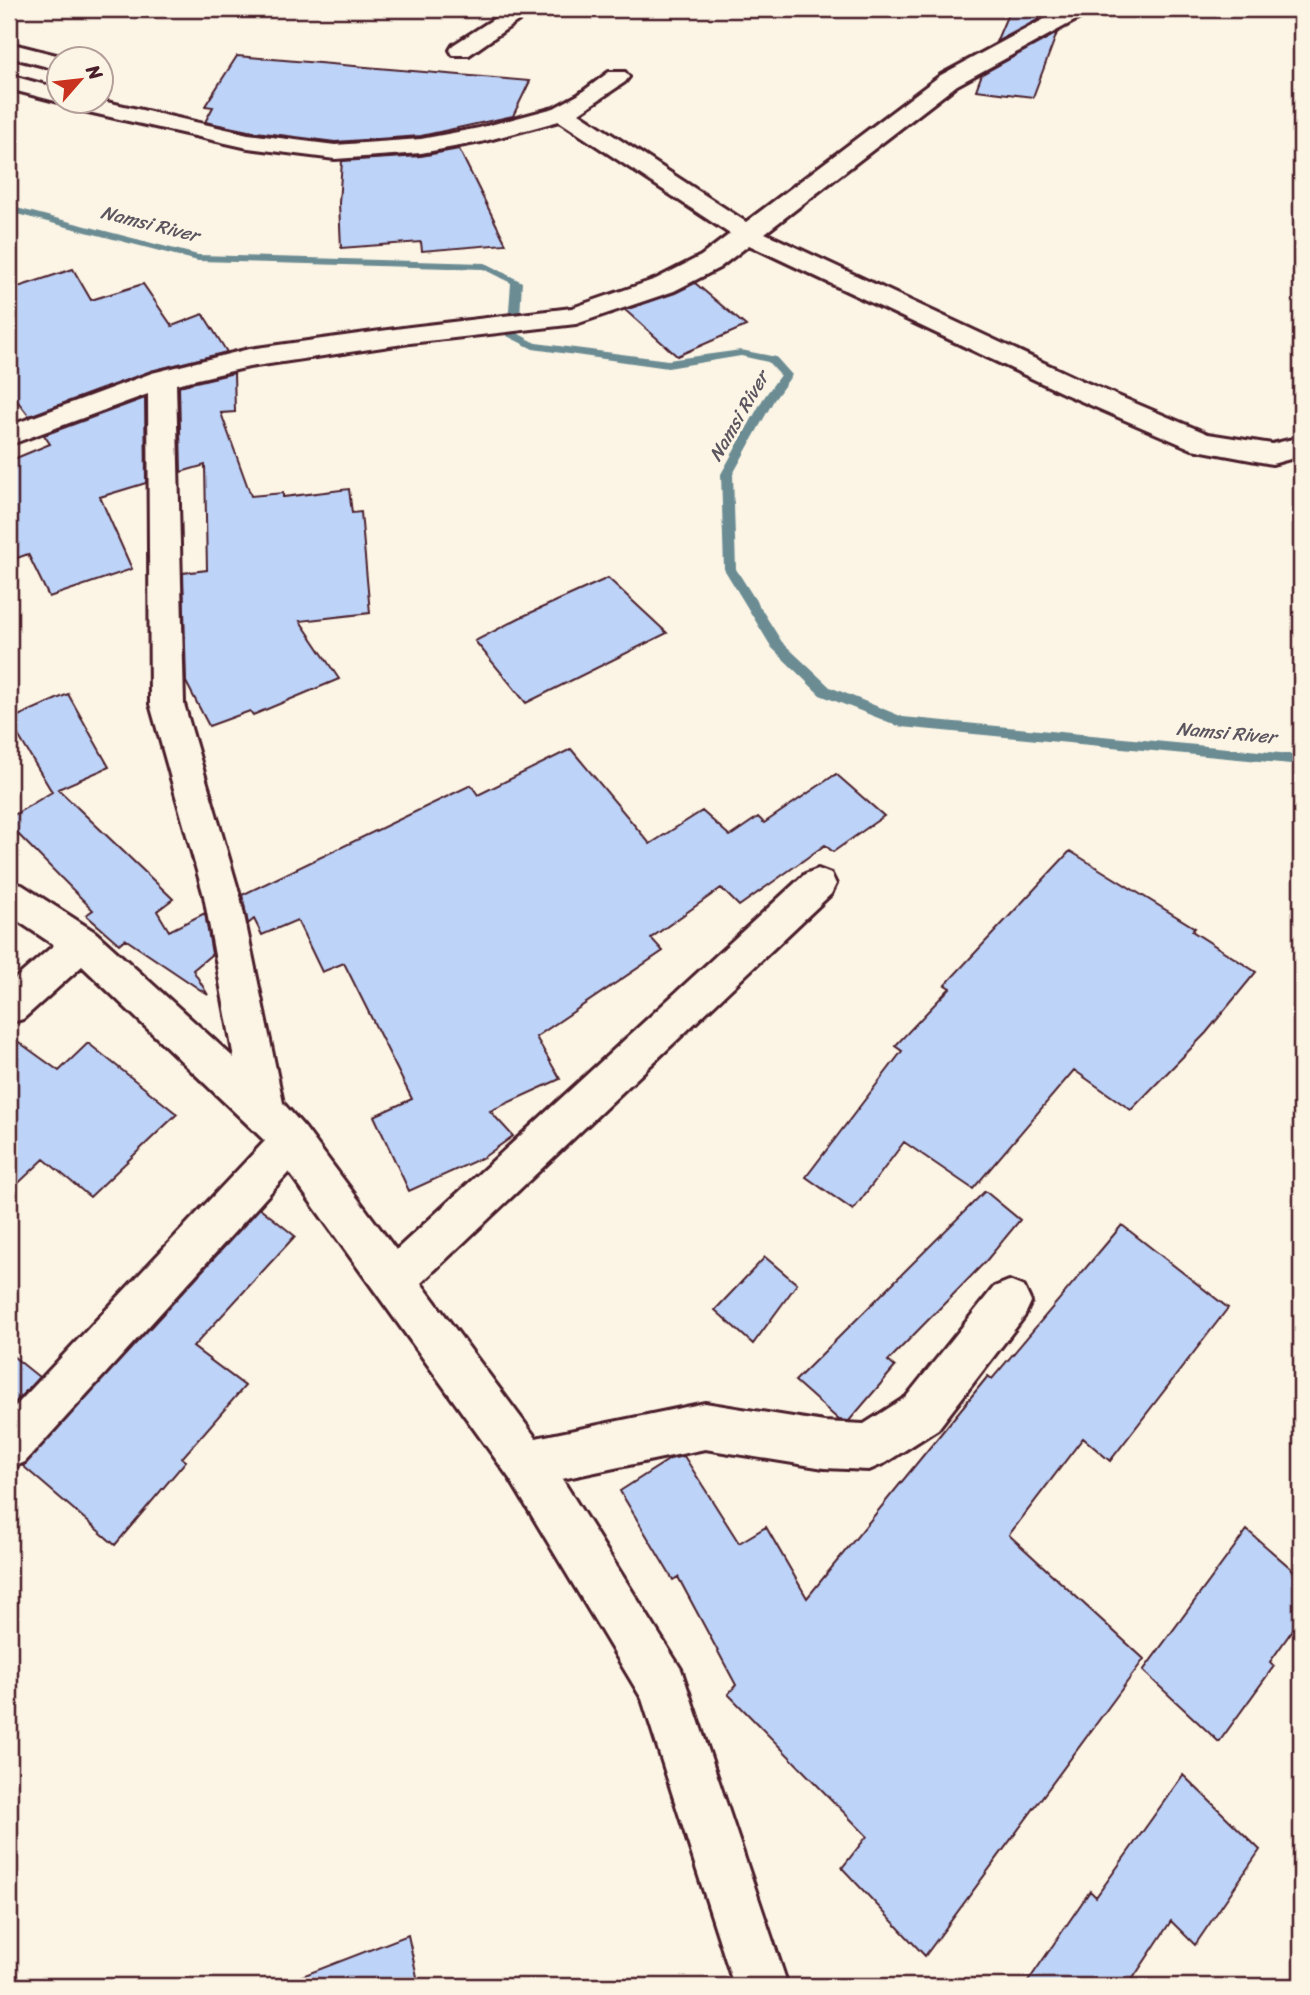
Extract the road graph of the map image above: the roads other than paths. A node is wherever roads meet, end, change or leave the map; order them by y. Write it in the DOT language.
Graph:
graph roads {
  1 [pos="524,9"];
  2 [pos="1079,9"];
  3 [pos="9,50"];
  4 [pos="461,50"];
  5 [pos="46,59"];
  6 [pos="617,77"];
  7 [pos="9,82"];
  8 [pos="46,93"];
  9 [pos="116,111"];
  10 [pos="562,113"];
  11 [pos="747,234"];
  12 [pos="162,379"];
  13 [pos="9,436"];
  14 [pos="1301,446"];
  15 [pos="818,884"];
  16 [pos="9,896"];
  17 [pos="82,943"];
  18 [pos="9,1007"];
  19 [pos="277,1126"];
  20 [pos="392,1282"];
  21 [pos="1009,1302"];
  22 [pos="9,1446"];
  23 [pos="526,1463"];
  24 [pos="761,1986"];
  1 -- 4 [label="street"];
  2 -- 11 [label="street"];
  3 -- 5 [label="street"];
  6 -- 10 [label="street"];
  7 -- 8 [label="street"];
  9 -- 10 [label="street"];
  10 -- 11 [label="street"];
  11 -- 12 [label="street"];
  11 -- 14 [label="street"];
  12 -- 13 [label="street"];
  12 -- 19 [label="street"];
  15 -- 20 [label="street"];
  16 -- 17 [label="street"];
  17 -- 18 [label="street"];
  17 -- 19 [label="street"];
  19 -- 20 [label="street"];
  19 -- 22 [label="street"];
  20 -- 23 [label="street"];
  21 -- 23 [label="street"];
  23 -- 24 [label="street"];
}
